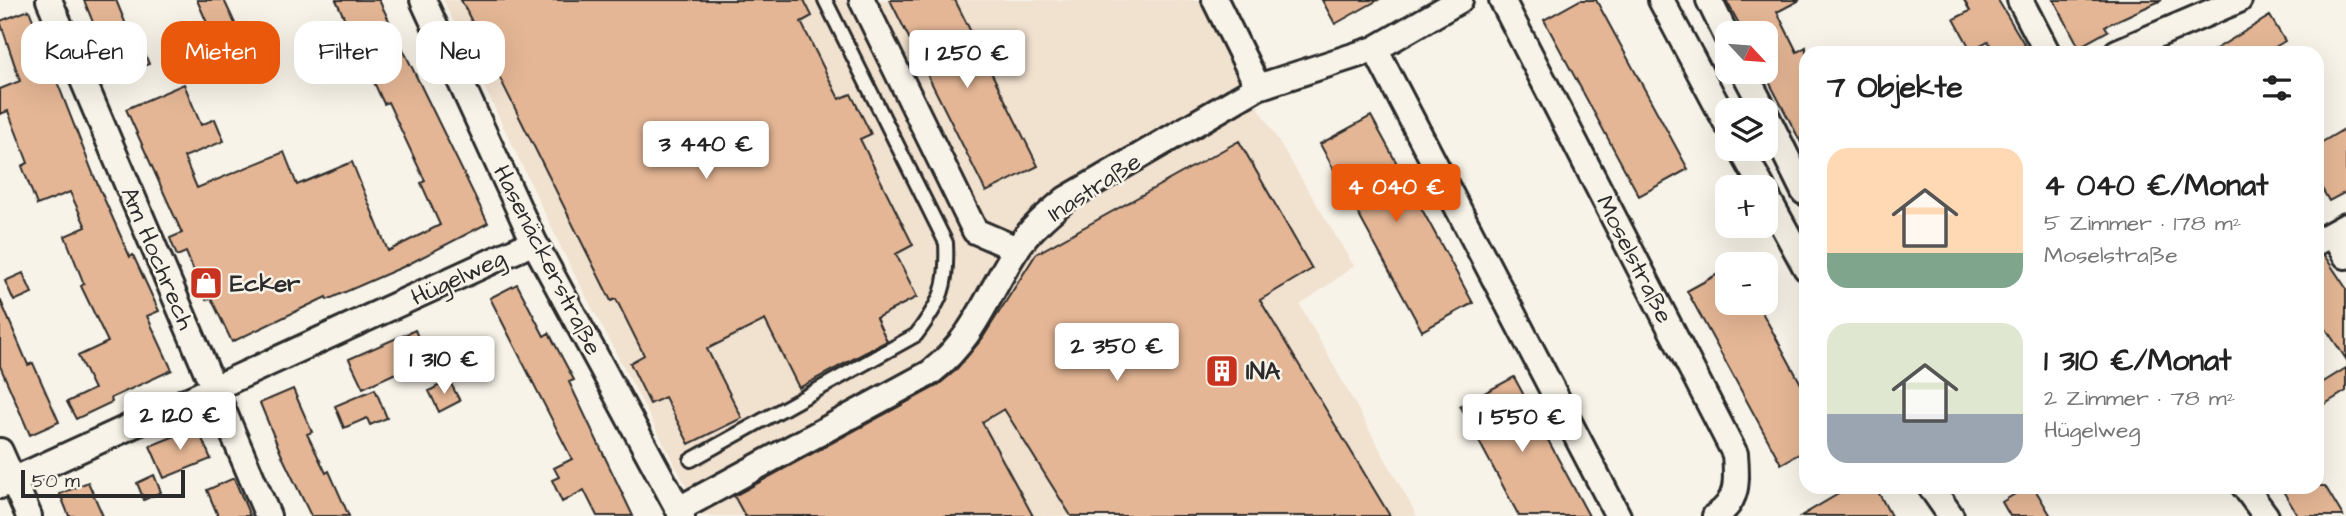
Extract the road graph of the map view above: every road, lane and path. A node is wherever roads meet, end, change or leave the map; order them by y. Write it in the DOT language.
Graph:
graph roads {
  1 [pos="49,0"];
  2 [pos="423,0"];
  3 [pos="825,0"];
  4 [pos="862,0"];
  5 [pos="1215,0"];
  6 [pos="1460,0"];
  7 [pos="1502,0"];
  8 [pos="1661,0"];
  9 [pos="1709,0"];
  10 [pos="2020,0"];
  11 [pos="2239,0"];
  12 [pos="1719,21"];
  13 [pos="2044,46"];
  14 [pos="2131,46"];
  15 [pos="1375,49"];
  16 [pos="1258,87"];
  17 [pos="1715,101"];
  18 [pos="1778,138"];
  19 [pos="1799,179"];
  20 [pos="1799,192"];
  21 [pos="1778,195"];
  22 [pos="1778,218"];
  23 [pos="2332,234"];
  24 [pos="534,242"];
  25 [pos="1017,249"];
  26 [pos="1799,256"];
  27 [pos="2346,256"];
  28 [pos="214,391"];
  29 [pos="0,451"];
  30 [pos="691,460"];
  31 [pos="6,483"];
  32 [pos="1936,494"];
  33 [pos="2250,494"];
  34 [pos="681,513"];
  35 [pos="29,516"];
  36 [pos="268,516"];
  37 [pos="1618,516"];
  38 [pos="1715,516"];
  39 [pos="1951,516"];
  40 [pos="2266,516"];
  1 -- 28 [label="street, Am Hochrech"];
  2 -- 24 [label="street, Hasenäckerstraße"];
  3 -- 30 [label="lane"];
  4 -- 25 [label="street"];
  5 -- 16 [label="street"];
  6 -- 15 [label="street, Inastraße"];
  7 -- 38 [label="street, Moselstraße"];
  8 -- 17 [label="street"];
  9 -- 12 [label="street"];
  10 -- 13 [label="street"];
  11 -- 14 [label="street"];
  15 -- 16 [label="street, Inastraße"];
  15 -- 37 [label="street"];
  16 -- 25 [label="street, Inastraße"];
  18 -- 19 [label="street"];
  20 -- 21 [label="street"];
  22 -- 26 [label="street"];
  23 -- 27 [label="street"];
  24 -- 28 [label="street, Hügelweg"];
  24 -- 34 [label="street, Hasenäckerstraße"];
  25 -- 34 [label="street, Inastraße"];
  28 -- 31 [label="street, Hügelweg"];
  28 -- 36 [label="street, Am Hochrech"];
  29 -- 31 [label="street"];
  31 -- 35 [label="street"];
  32 -- 39 [label="street"];
  33 -- 40 [label="street"];
}
